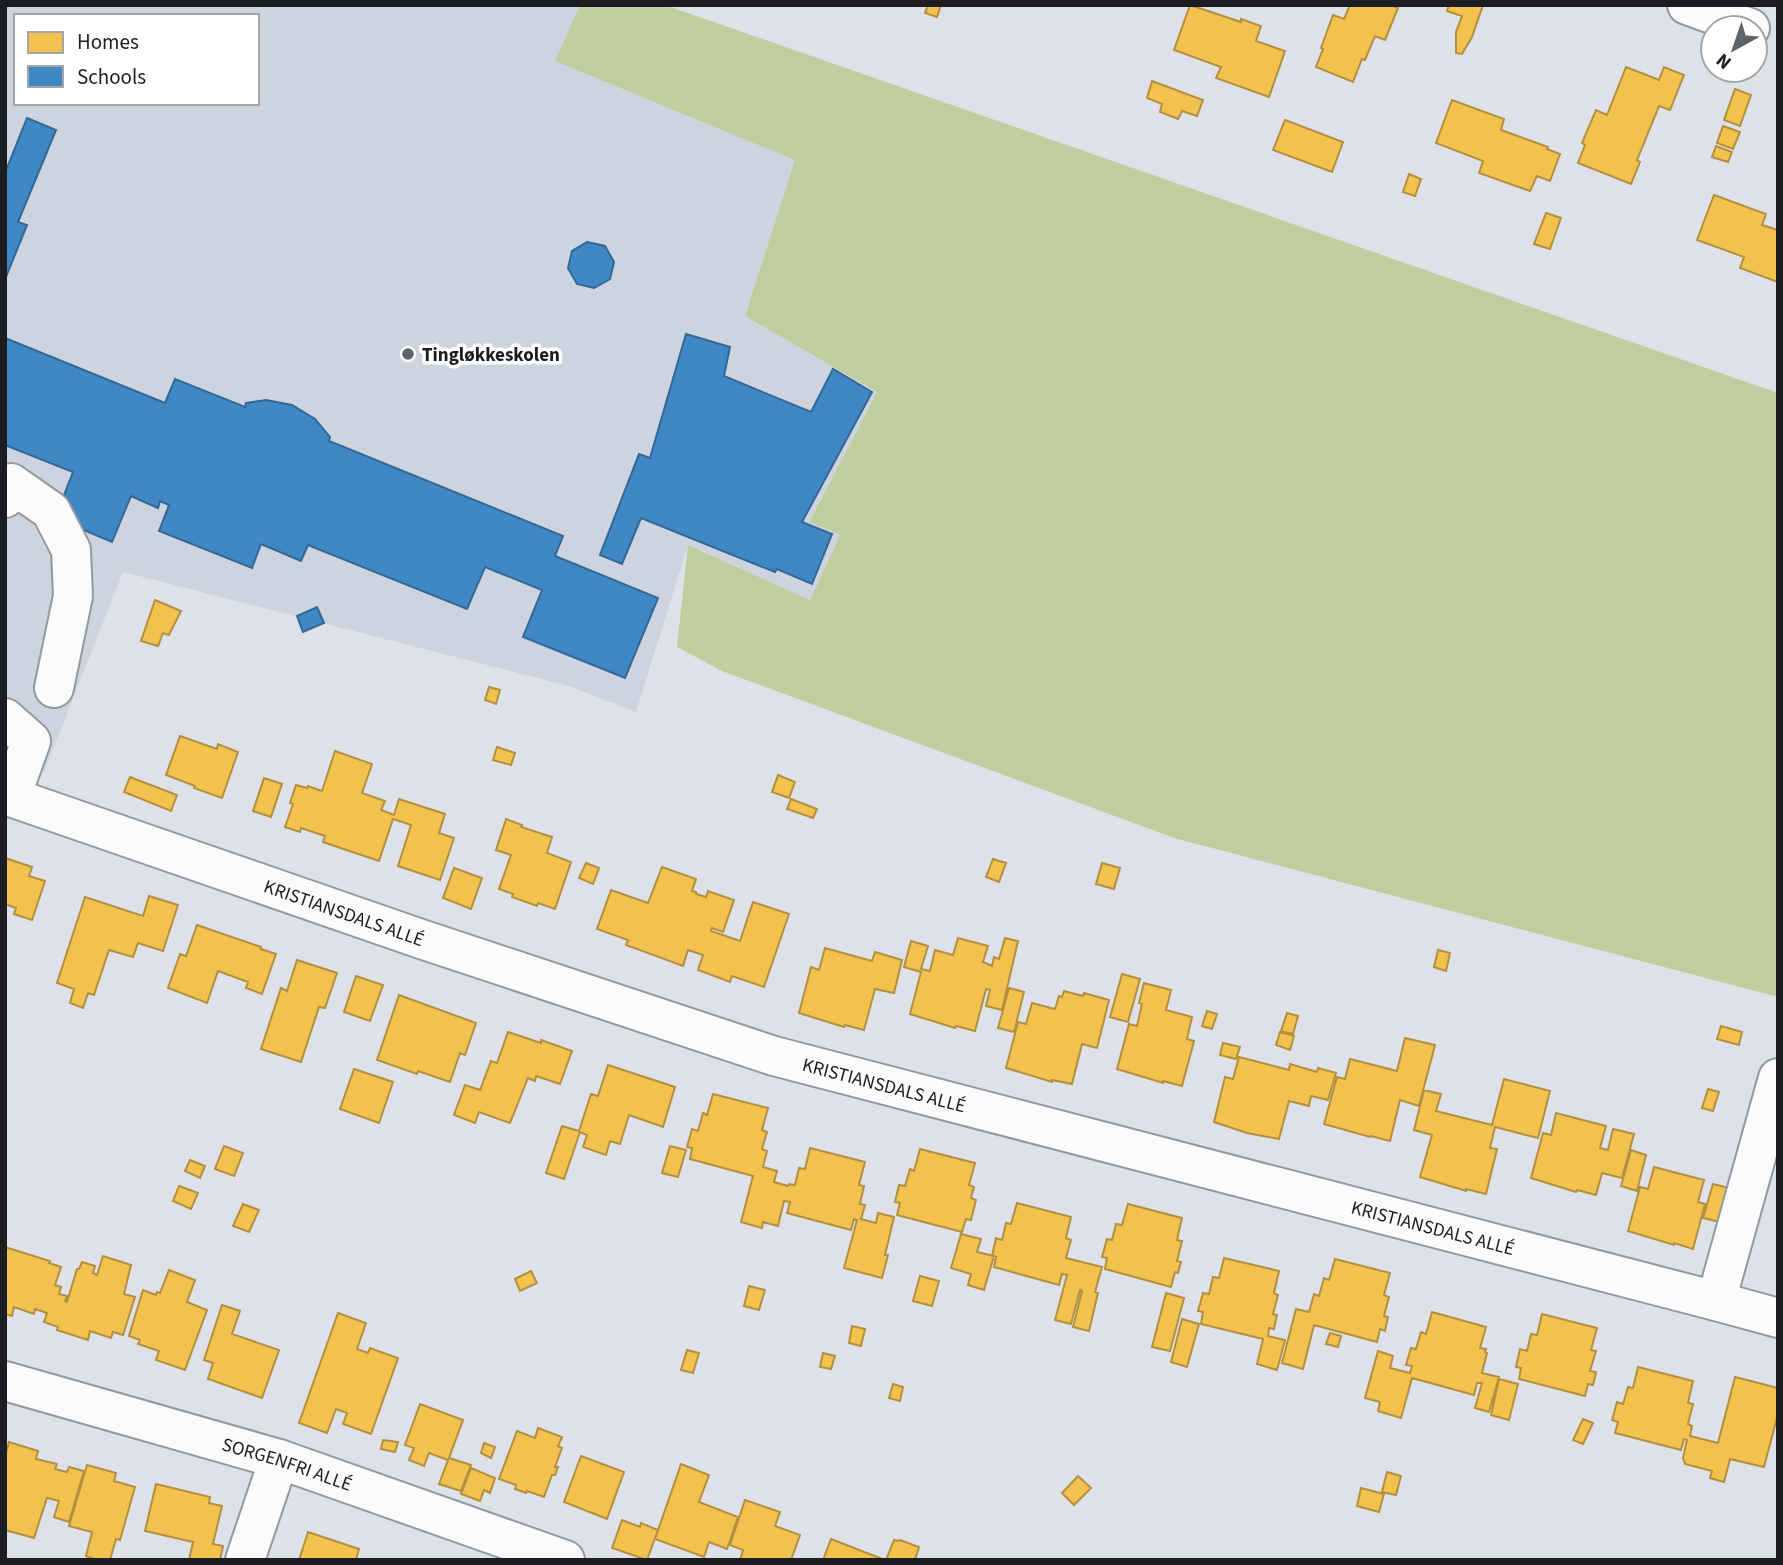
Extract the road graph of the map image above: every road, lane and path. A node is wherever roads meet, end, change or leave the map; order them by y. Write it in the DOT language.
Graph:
graph roads {
  1 [pos="1687,5"];
  2 [pos="1712,14"];
  3 [pos="5,498"];
  4 [pos="54,688"];
  5 [pos="5,718"];
  6 [pos="8,796"];
  7 [pos="1778,1078"];
  8 [pos="1716,1301"];
  9 [pos="1778,1318"];
  10 [pos="5,1381"];
  11 [pos="279,1459"];
  12 [pos="547,1557"];
  13 [pos="245,1560"];
  1 -- 2 [label="street"];
  3 -- 4 [label="street"];
  5 -- 6 [label="street"];
  6 -- 8 [label="street, KRISTIANSDALS ALLÉ"];
  7 -- 8 [label="street"];
  8 -- 9 [label="street, KRISTIANSDALS ALLÉ"];
  10 -- 11 [label="street, SORGENFRI ALLÉ"];
  11 -- 12 [label="street, SORGENFRI ALLÉ"];
  11 -- 13 [label="street"];
}
